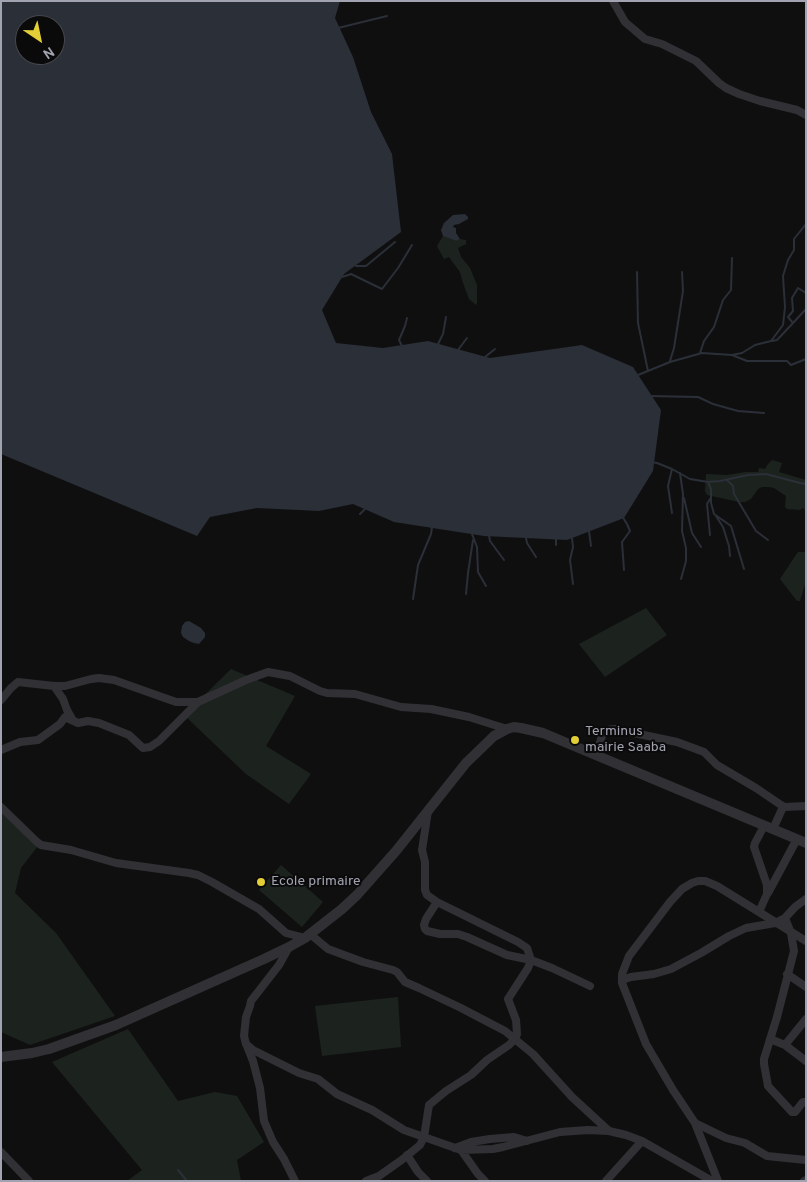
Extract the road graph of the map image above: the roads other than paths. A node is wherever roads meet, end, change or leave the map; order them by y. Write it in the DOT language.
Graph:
graph roads {
  1 [pos="613,1"];
  2 [pos="806,115"];
  3 [pos="54,686"];
  4 [pos="65,686"];
  5 [pos="61,696"];
  6 [pos="1,700"];
  7 [pos="198,702"];
  8 [pos="66,713"];
  9 [pos="507,729"];
  10 [pos="1,750"];
  11 [pos="596,755"];
  12 [pos="806,806"];
  13 [pos="1,807"];
  14 [pos="784,807"];
  15 [pos="428,810"];
  16 [pos="769,827"];
  17 [pos="802,841"];
  18 [pos="767,894"];
  19 [pos="806,899"];
  20 [pos="437,902"];
  21 [pos="759,912"];
  22 [pos="785,918"];
  23 [pos="775,922"];
  24 [pos="792,933"];
  25 [pos="308,936"];
  26 [pos="806,941"];
  27 [pos="289,947"];
  28 [pos="531,960"];
  29 [pos="787,974"];
  30 [pos="622,980"];
  31 [pos="590,986"];
  32 [pos="806,987"];
  33 [pos="806,1019"];
  34 [pos="515,1039"];
  35 [pos="770,1039"];
  36 [pos="246,1044"];
  37 [pos="785,1045"];
  38 [pos="1,1057"];
  39 [pos="806,1062"];
  40 [pos="806,1102"];
  41 [pos="695,1123"];
  42 [pos="609,1132"];
  43 [pos="424,1137"];
  44 [pos="642,1141"];
  45 [pos="458,1149"];
  46 [pos="1,1152"];
  47 [pos="407,1155"];
  48 [pos="806,1160"];
  49 [pos="376,1179"];
  50 [pos="29,1181"];
  51 [pos="296,1181"];
  52 [pos="366,1181"];
  53 [pos="427,1181"];
  54 [pos="485,1181"];
  55 [pos="606,1181"];
  56 [pos="712,1181"];
  57 [pos="718,1181"];
  1 -- 2 [label="street"];
  3 -- 4 [label="street"];
  3 -- 5 [label="street"];
  3 -- 6 [label="street"];
  4 -- 5 [label="street"];
  4 -- 7 [label="street"];
  5 -- 8 [label="street"];
  7 -- 8 [label="street"];
  7 -- 9 [label="street"];
  8 -- 10 [label="street"];
  9 -- 11 [label="street"];
  9 -- 15 [label="street"];
  11 -- 14 [label="street"];
  11 -- 16 [label="street"];
  12 -- 14 [label="street"];
  13 -- 25 [label="street"];
  14 -- 16 [label="street"];
  15 -- 20 [label="street"];
  15 -- 25 [label="street"];
  16 -- 17 [label="street"];
  16 -- 18 [label="street"];
  17 -- 18 [label="street"];
  18 -- 21 [label="street"];
  19 -- 22 [label="street"];
  20 -- 28 [label="street"];
  20 -- 28 [label="street"];
  21 -- 23 [label="street"];
  21 -- 30 [label="street"];
  22 -- 23 [label="street"];
  22 -- 24 [label="street"];
  23 -- 24 [label="street"];
  23 -- 30 [label="street"];
  24 -- 26 [label="street"];
  24 -- 29 [label="street"];
  25 -- 27 [label="street"];
  25 -- 34 [label="street"];
  27 -- 36 [label="street"];
  27 -- 38 [label="street"];
  28 -- 31 [label="street"];
  28 -- 34 [label="street"];
  29 -- 32 [label="street"];
  29 -- 35 [label="street"];
  30 -- 41 [label="street"];
  33 -- 37 [label="street"];
  34 -- 42 [label="street"];
  34 -- 43 [label="street"];
  35 -- 37 [label="street"];
  35 -- 40 [label="street"];
  36 -- 43 [label="street"];
  36 -- 51 [label="street"];
  37 -- 39 [label="street"];
  41 -- 48 [label="street"];
  41 -- 57 [label="street"];
  42 -- 44 [label="street"];
  42 -- 45 [label="street"];
  43 -- 45 [label="street"];
  43 -- 47 [label="street"];
  44 -- 55 [label="street"];
  44 -- 56 [label="street"];
  45 -- 54 [label="street"];
  46 -- 50 [label="street"];
  47 -- 49 [label="street"];
  47 -- 53 [label="street"];
  49 -- 52 [label="street"];
}
